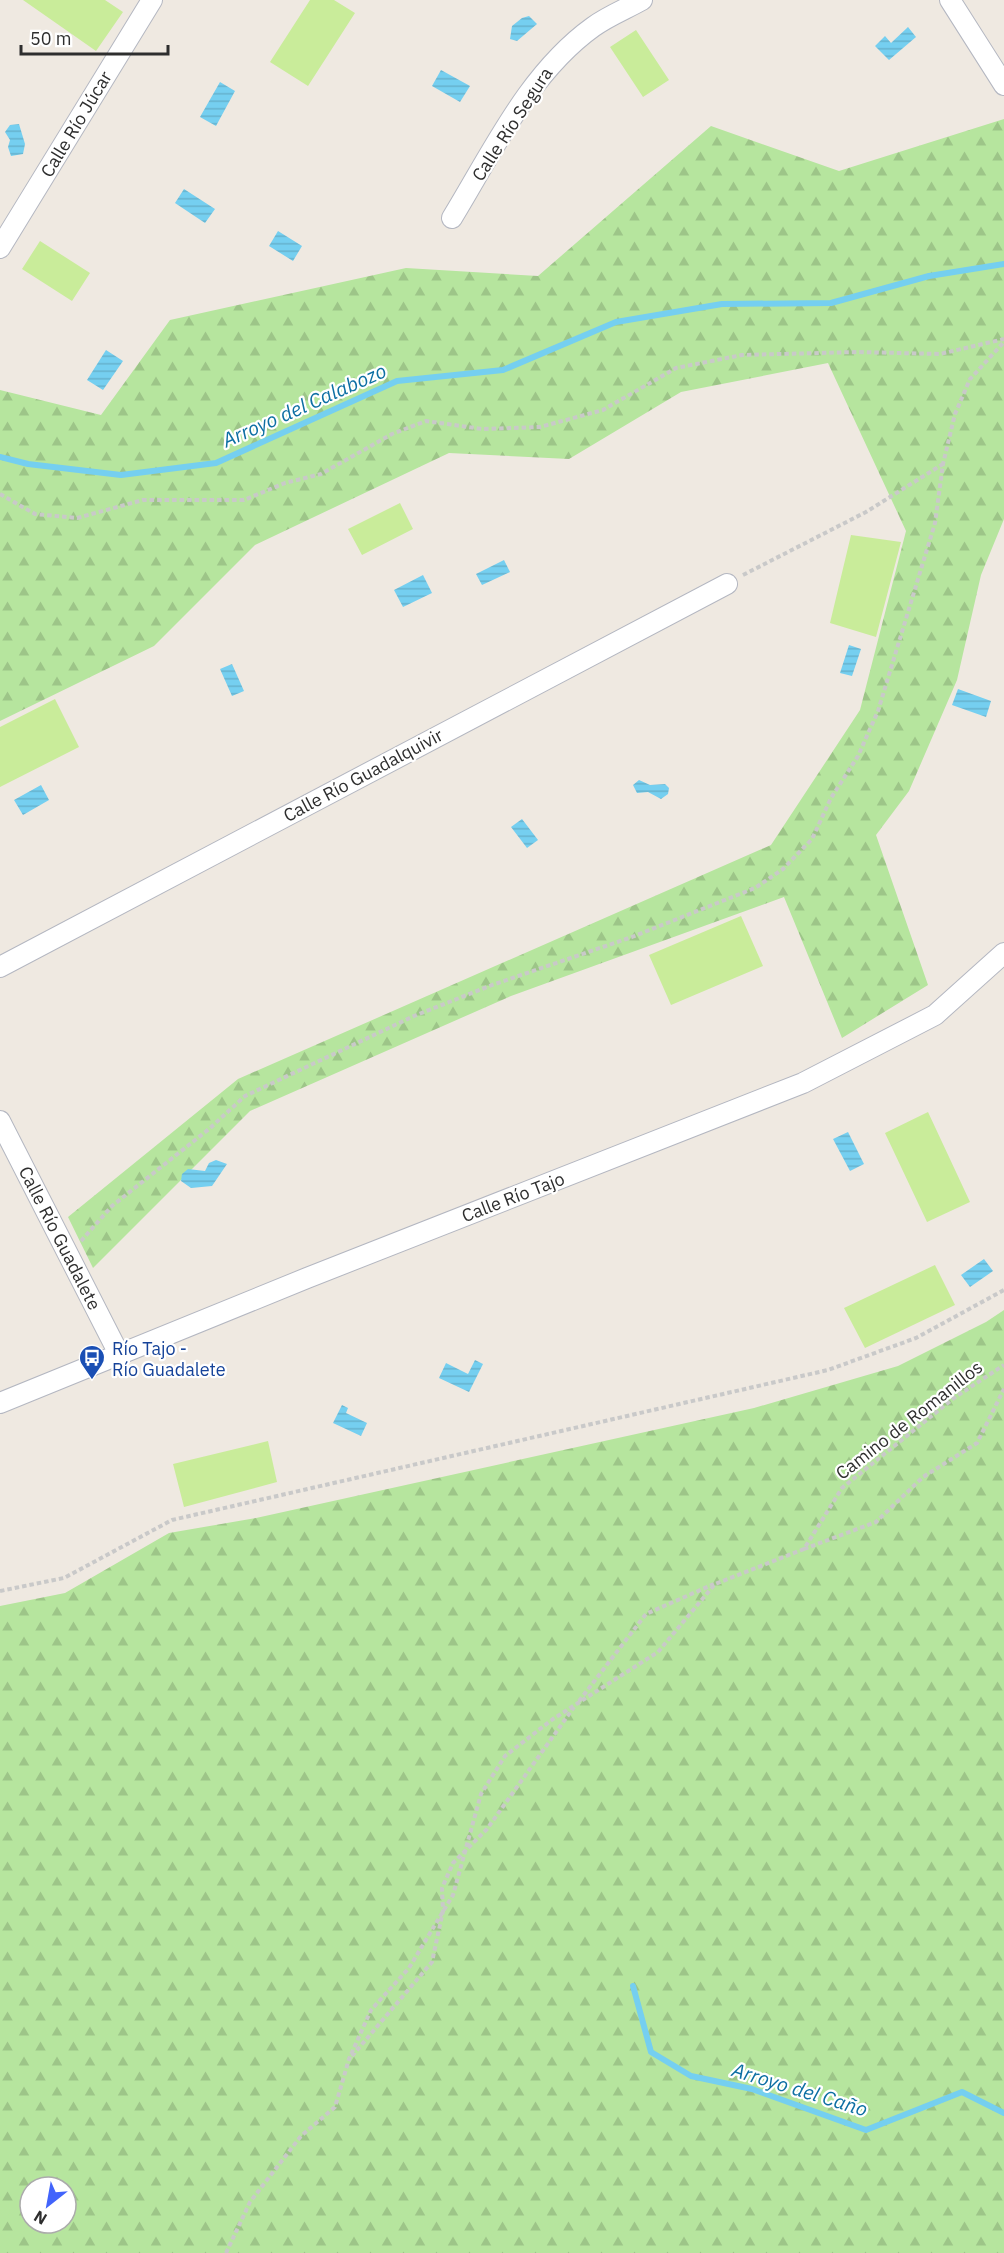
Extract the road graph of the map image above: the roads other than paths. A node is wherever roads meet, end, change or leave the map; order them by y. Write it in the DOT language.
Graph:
graph roads {
  1 [pos="152,0"];
  2 [pos="642,0"];
  3 [pos="950,0"];
  4 [pos="1004,85"];
  5 [pos="452,218"];
  6 [pos="0,248"];
  7 [pos="727,584"];
  8 [pos="1004,953"];
  9 [pos="0,967"];
  10 [pos="0,1121"];
  11 [pos="120,1356"];
  12 [pos="0,1403"];
  1 -- 6 [label="street, Calle Río Júcar"];
  2 -- 5 [label="street, Calle Río Segura"];
  3 -- 4 [label="street"];
  7 -- 9 [label="street, Calle Río Guadalquivir"];
  8 -- 11 [label="street, Calle Río Tajo"];
  10 -- 11 [label="street, Calle Río Guadalete"];
  11 -- 12 [label="street, Calle Río Tajo"];
}
